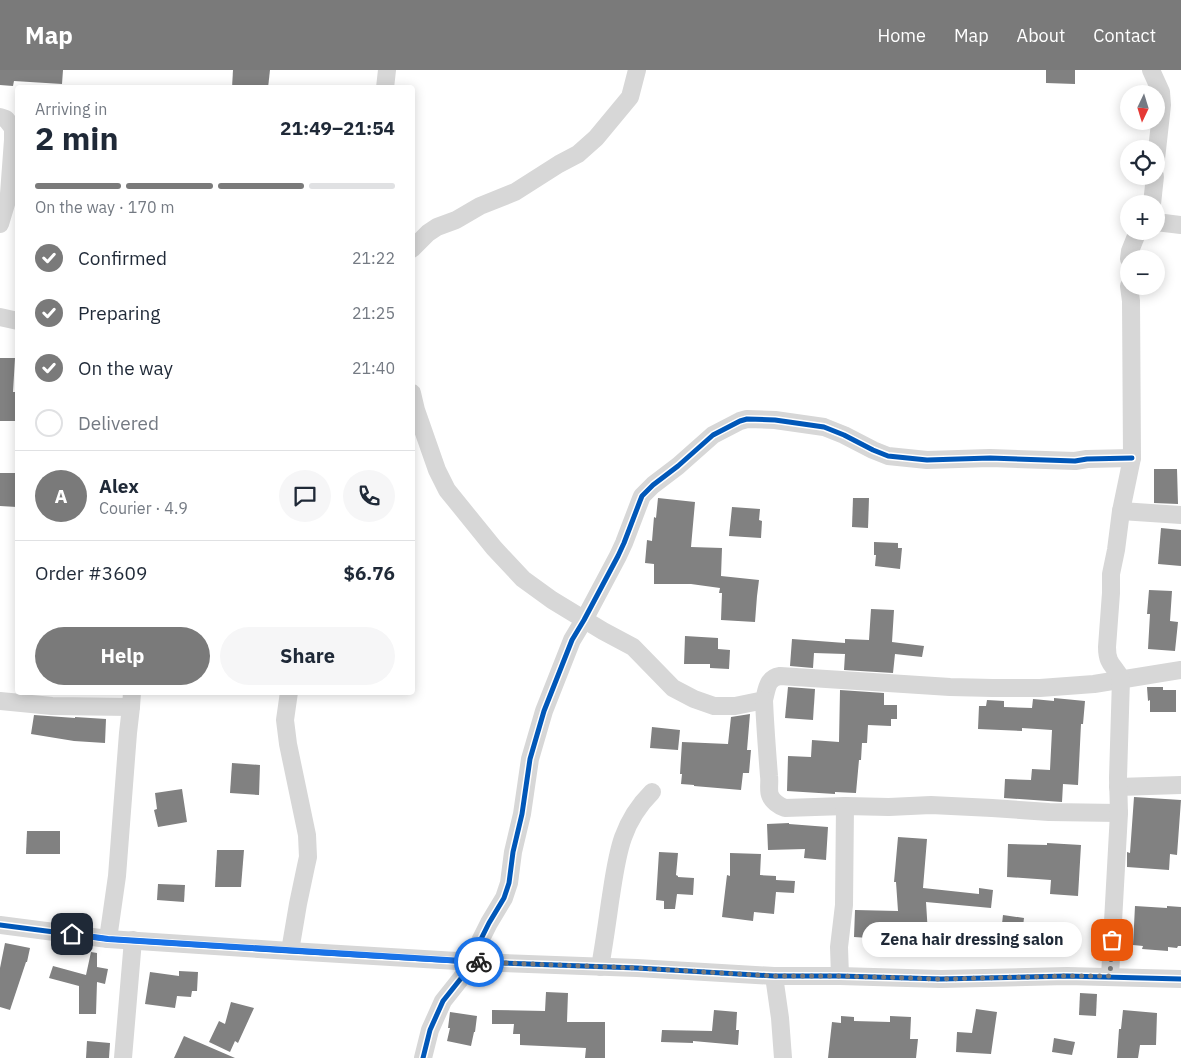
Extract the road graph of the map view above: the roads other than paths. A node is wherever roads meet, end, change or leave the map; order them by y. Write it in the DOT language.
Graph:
graph roads {
  1 [pos="387,70"];
  2 [pos="637,70"];
  3 [pos="1151,70"];
  4 [pos="384,85"];
  5 [pos="0,117"];
  6 [pos="1158,140"];
  7 [pos="1165,223"];
  8 [pos="0,224"];
  9 [pos="1181,225"];
  10 [pos="415,246"];
  11 [pos="1130,295"];
  12 [pos="0,317"];
  13 [pos="15,320"];
  14 [pos="415,404"];
  15 [pos="1132,458"];
  16 [pos="1121,511"];
  17 [pos="1181,515"];
  18 [pos="584,620"];
  19 [pos="1181,670"];
  20 [pos="1121,679"];
  21 [pos="289,695"];
  22 [pos="132,696"];
  23 [pos="764,700"];
  24 [pos="0,701"];
  25 [pos="1181,785"];
  26 [pos="1118,787"];
  27 [pos="652,792"];
  28 [pos="845,806"];
  29 [pos="1119,813"];
  30 [pos="0,925"];
  31 [pos="108,939"];
  32 [pos="133,940"];
  33 [pos="290,951"];
  34 [pos="474,962"];
  35 [pos="600,967"];
  36 [pos="774,976"];
  37 [pos="840,976"];
  38 [pos="1110,976"];
  39 [pos="1181,979"];
  40 [pos="123,1058"];
  41 [pos="423,1058"];
  42 [pos="783,1058"];
  1 -- 4 [label="street"];
  2 -- 10 [label="street"];
  3 -- 6 [label="street"];
  5 -- 8 [label="street"];
  7 -- 9 [label="street"];
  11 -- 15 [label="street"];
  12 -- 13 [label="street"];
  14 -- 18 [label="street"];
  15 -- 16 [label="street"];
  15 -- 18 [label="street"];
  16 -- 17 [label="street"];
  16 -- 20 [label="street"];
  18 -- 23 [label="street"];
  18 -- 34 [label="street"];
  19 -- 20 [label="street"];
  20 -- 23 [label="street"];
  20 -- 26 [label="street"];
  21 -- 33 [label="street"];
  22 -- 24 [label="street"];
  22 -- 31 [label="street"];
  23 -- 28 [label="street"];
  25 -- 26 [label="street"];
  26 -- 29 [label="street"];
  27 -- 35 [label="street"];
  28 -- 29 [label="street"];
  28 -- 37 [label="street"];
  29 -- 38 [label="street"];
  30 -- 31 [label="street"];
  31 -- 32 [label="street"];
  32 -- 33 [label="street"];
  32 -- 40 [label="street"];
  33 -- 34 [label="street"];
  34 -- 35 [label="street"];
  34 -- 41 [label="street"];
  35 -- 36 [label="street"];
  36 -- 37 [label="street"];
  36 -- 42 [label="street"];
  37 -- 38 [label="street"];
  38 -- 39 [label="street"];
}
